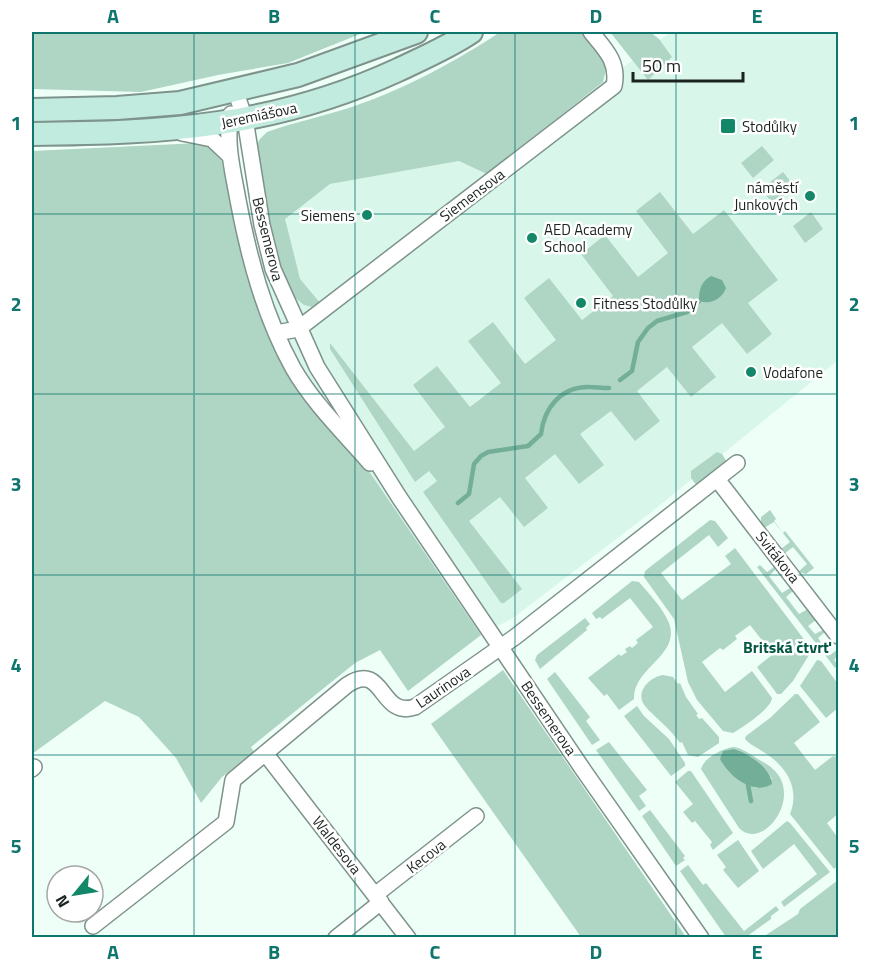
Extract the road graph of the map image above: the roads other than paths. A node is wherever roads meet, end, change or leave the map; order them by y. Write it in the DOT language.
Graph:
graph roads {
  1 [pos="416,32"];
  2 [pos="471,32"];
  3 [pos="591,32"];
  4 [pos="235,90"];
  5 [pos="32,110"];
  6 [pos="237,121"];
  7 [pos="170,130"];
  8 [pos="32,135"];
  9 [pos="230,156"];
  10 [pos="298,329"];
  11 [pos="276,333"];
  12 [pos="737,463"];
  13 [pos="717,479"];
  14 [pos="399,497"];
  15 [pos="838,636"];
  16 [pos="501,647"];
  17 [pos="265,753"];
  18 [pos="476,816"];
  19 [pos="378,899"];
  20 [pos="93,926"];
  21 [pos="336,938"];
  22 [pos="408,938"];
  23 [pos="701,938"];
  1 -- 4 [label="main road, Jeremiášova"];
  2 -- 6 [label="main road, Jeremiášova"];
  3 -- 10 [label="street, Siemensova"];
  4 -- 5 [label="main road, Jeremiášova"];
  4 -- 6 [label="street, Bessemerova"];
  6 -- 7 [label="main road, Jeremiášova"];
  6 -- 9 [label="street, Bessemerova"];
  6 -- 10 [label="street, Bessemerova"];
  7 -- 8 [label="main road, Jeremiášova"];
  7 -- 9 [label="street"];
  9 -- 11 [label="street, Bessemerova"];
  10 -- 11 [label="street, Siemensova"];
  10 -- 14 [label="street, Bessemerova"];
  11 -- 14 [label="street, Bessemerova"];
  12 -- 13 [label="street, Laurinova"];
  13 -- 15 [label="street, Svitákova"];
  13 -- 16 [label="street, Laurinova"];
  14 -- 16 [label="street, Bessemerova"];
  16 -- 17 [label="street, Laurinova"];
  16 -- 23 [label="street, Bessemerova"];
  17 -- 19 [label="street, Waldesova"];
  17 -- 20 [label="street, Laurinova"];
  18 -- 19 [label="street, Kecova"];
  19 -- 21 [label="street, Kecova"];
  19 -- 22 [label="street, Waldesova"];
}
